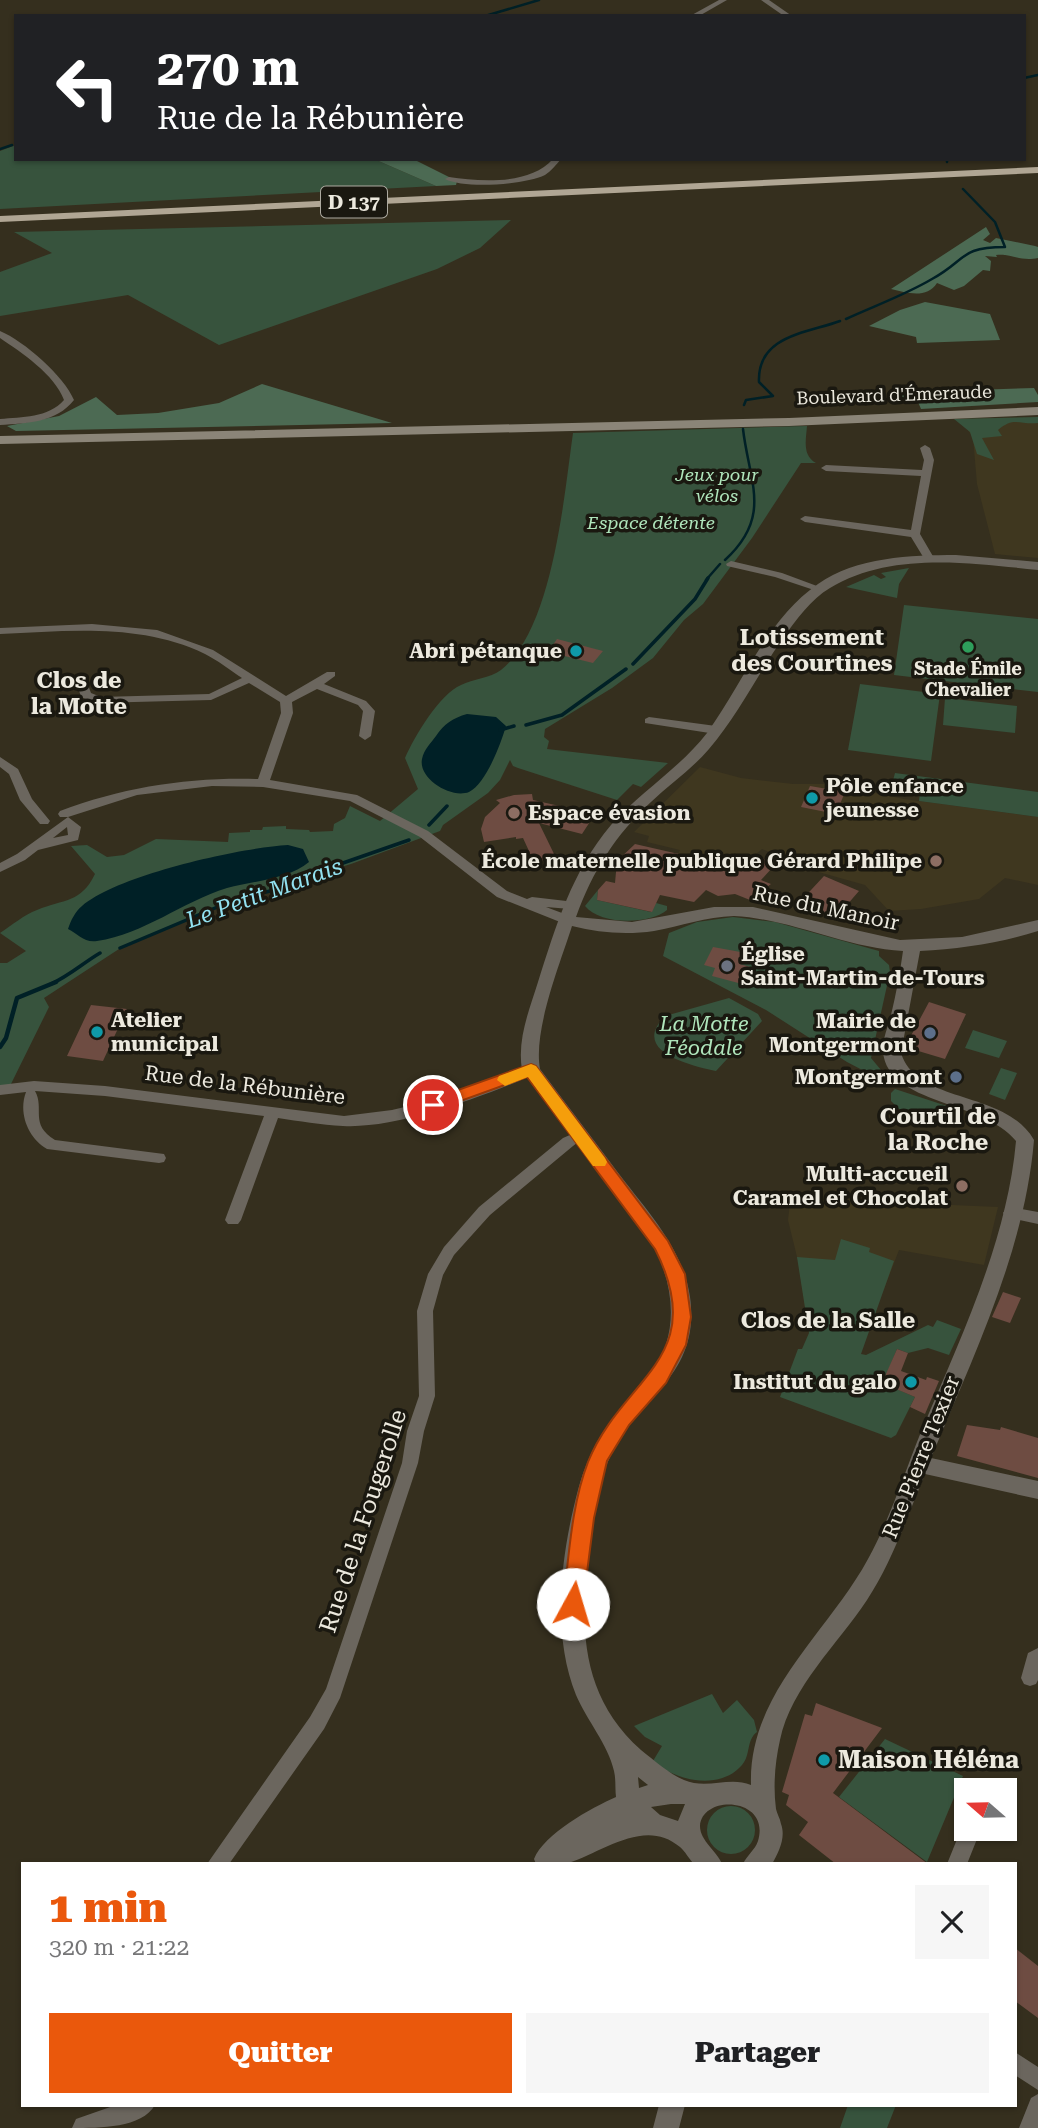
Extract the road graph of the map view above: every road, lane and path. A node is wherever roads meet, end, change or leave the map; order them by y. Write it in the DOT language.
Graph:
graph roads {
  1 [pos="723,0"];
  2 [pos="764,0"];
  3 [pos="696,14"];
  4 [pos="786,14"];
  5 [pos="555,161"];
  6 [pos="1038,169"];
  7 [pos="960,177"];
  8 [pos="1038,177"];
  9 [pos="449,179"];
  10 [pos="0,219"];
  11 [pos="0,225"];
  12 [pos="0,334"];
  13 [pos="1038,408"];
  14 [pos="0,422"];
  15 [pos="0,440"];
  16 [pos="926,448"];
  17 [pos="826,468"];
  18 [pos="927,473"];
  19 [pos="805,519"];
  20 [pos="915,534"];
  21 [pos="929,558"];
  22 [pos="731,564"];
  23 [pos="1038,566"];
  24 [pos="820,589"];
  25 [pos="0,632"];
  26 [pos="331,674"];
  27 [pos="250,678"];
  28 [pos="316,685"];
  29 [pos="84,687"];
  30 [pos="286,701"];
  31 [pos="649,721"];
  32 [pos="716,730"];
  33 [pos="365,736"];
  34 [pos="0,761"];
  35 [pos="263,783"];
  36 [pos="26,800"];
  37 [pos="64,819"];
  38 [pos="44,822"];
  39 [pos="34,848"];
  40 [pos="0,868"];
  41 [pos="567,912"];
  42 [pos="1037,926"];
  43 [pos="912,946"];
  44 [pos="531,1070"];
  45 [pos="0,1090"];
  46 [pos="31,1095"];
  47 [pos="272,1114"];
  48 [pos="579,1136"];
  49 [pos="159,1158"];
  50 [pos="1011,1213"];
  51 [pos="1038,1218"];
  52 [pos="233,1220"];
  53 [pos="918,1464"];
  54 [pos="1038,1490"];
  55 [pos="1038,1657"];
  56 [pos="1030,1678"];
  57 [pos="615,1742"];
  58 [pos="764,1758"];
  59 [pos="682,1792"];
  60 [pos="720,1794"];
  61 [pos="629,1803"];
  62 [pos="764,1811"];
  63 [pos="651,1822"];
  64 [pos="691,1840"];
  65 [pos="966,1841"];
  66 [pos="542,1861"];
  67 [pos="218,1862"];
  68 [pos="707,1862"];
  69 [pos="763,1862"];
  70 [pos="958,1862"];
  71 [pos="1017,2064"];
  72 [pos="1038,2080"];
  73 [pos="1038,2105"];
  74 [pos="671,2107"];
  75 [pos="125,2117"];
  76 [pos="85,2128"];
  77 [pos="666,2128"];
  78 [pos="1030,2128"];
  1 -- 3 [label="street"];
  2 -- 4 [label="street"];
  5 -- 9 [label="street"];
  6 -- 7 [label="highway, D 137"];
  7 -- 8 [label="highway"];
  7 -- 10 [label="highway, D 137"];
  7 -- 11 [label="highway, D 137"];
  12 -- 14 [label="street"];
  13 -- 15 [label="main road"];
  16 -- 18 [label="street"];
  17 -- 18 [label="street"];
  18 -- 20 [label="street"];
  19 -- 20 [label="street"];
  20 -- 21 [label="street"];
  21 -- 23 [label="street"];
  21 -- 24 [label="street"];
  22 -- 24 [label="street"];
  24 -- 32 [label="street"];
  25 -- 27 [label="street"];
  26 -- 28 [label="street"];
  27 -- 29 [label="street"];
  27 -- 30 [label="street"];
  28 -- 30 [label="street"];
  28 -- 33 [label="street"];
  30 -- 35 [label="street"];
  31 -- 32 [label="street"];
  32 -- 41 [label="street"];
  34 -- 36 [label="street"];
  35 -- 37 [label="street"];
  35 -- 41 [label="street"];
  36 -- 37 [label="street"];
  36 -- 38 [label="street"];
  37 -- 38 [label="street"];
  37 -- 39 [label="street"];
  38 -- 39 [label="street"];
  39 -- 40 [label="street"];
  41 -- 43 [label="street, Rue du Manoir"];
  41 -- 44 [label="street"];
  42 -- 43 [label="street, Rue du Manoir"];
  43 -- 50 [label="street, Rue Pierre Texier"];
  44 -- 47 [label="street, Rue de la Rébunière"];
  44 -- 48 [label="street"];
  45 -- 47 [label="street, Rue de la Rébunière"];
  46 -- 49 [label="street"];
  47 -- 52 [label="street"];
  48 -- 57 [label="street"];
  48 -- 67 [label="street, Rue de la Fougerolle"];
  50 -- 51 [label="street"];
  50 -- 53 [label="street, Rue Pierre Texier"];
  53 -- 54 [label="street"];
  53 -- 58 [label="street, Rue Pierre Texier"];
  55 -- 56 [label="street"];
  57 -- 59 [label="street"];
  57 -- 61 [label="street"];
  58 -- 60 [label="street, Rue Pierre Texier"];
  58 -- 62 [label="street, Rue Pierre Texier"];
  59 -- 60 [label="street"];
  59 -- 61 [label="street"];
  60 -- 62 [label="street"];
  60 -- 64 [label="street, Rue Pierre Texier"];
  61 -- 63 [label="street"];
  61 -- 66 [label="street"];
  62 -- 69 [label="street, Rue Pierre Texier"];
  63 -- 64 [label="street"];
  63 -- 66 [label="street"];
  64 -- 68 [label="street"];
  65 -- 70 [label="street"];
  71 -- 72 [label="street"];
  73 -- 78 [label="street"];
  74 -- 77 [label="street"];
  75 -- 76 [label="street"];
}
